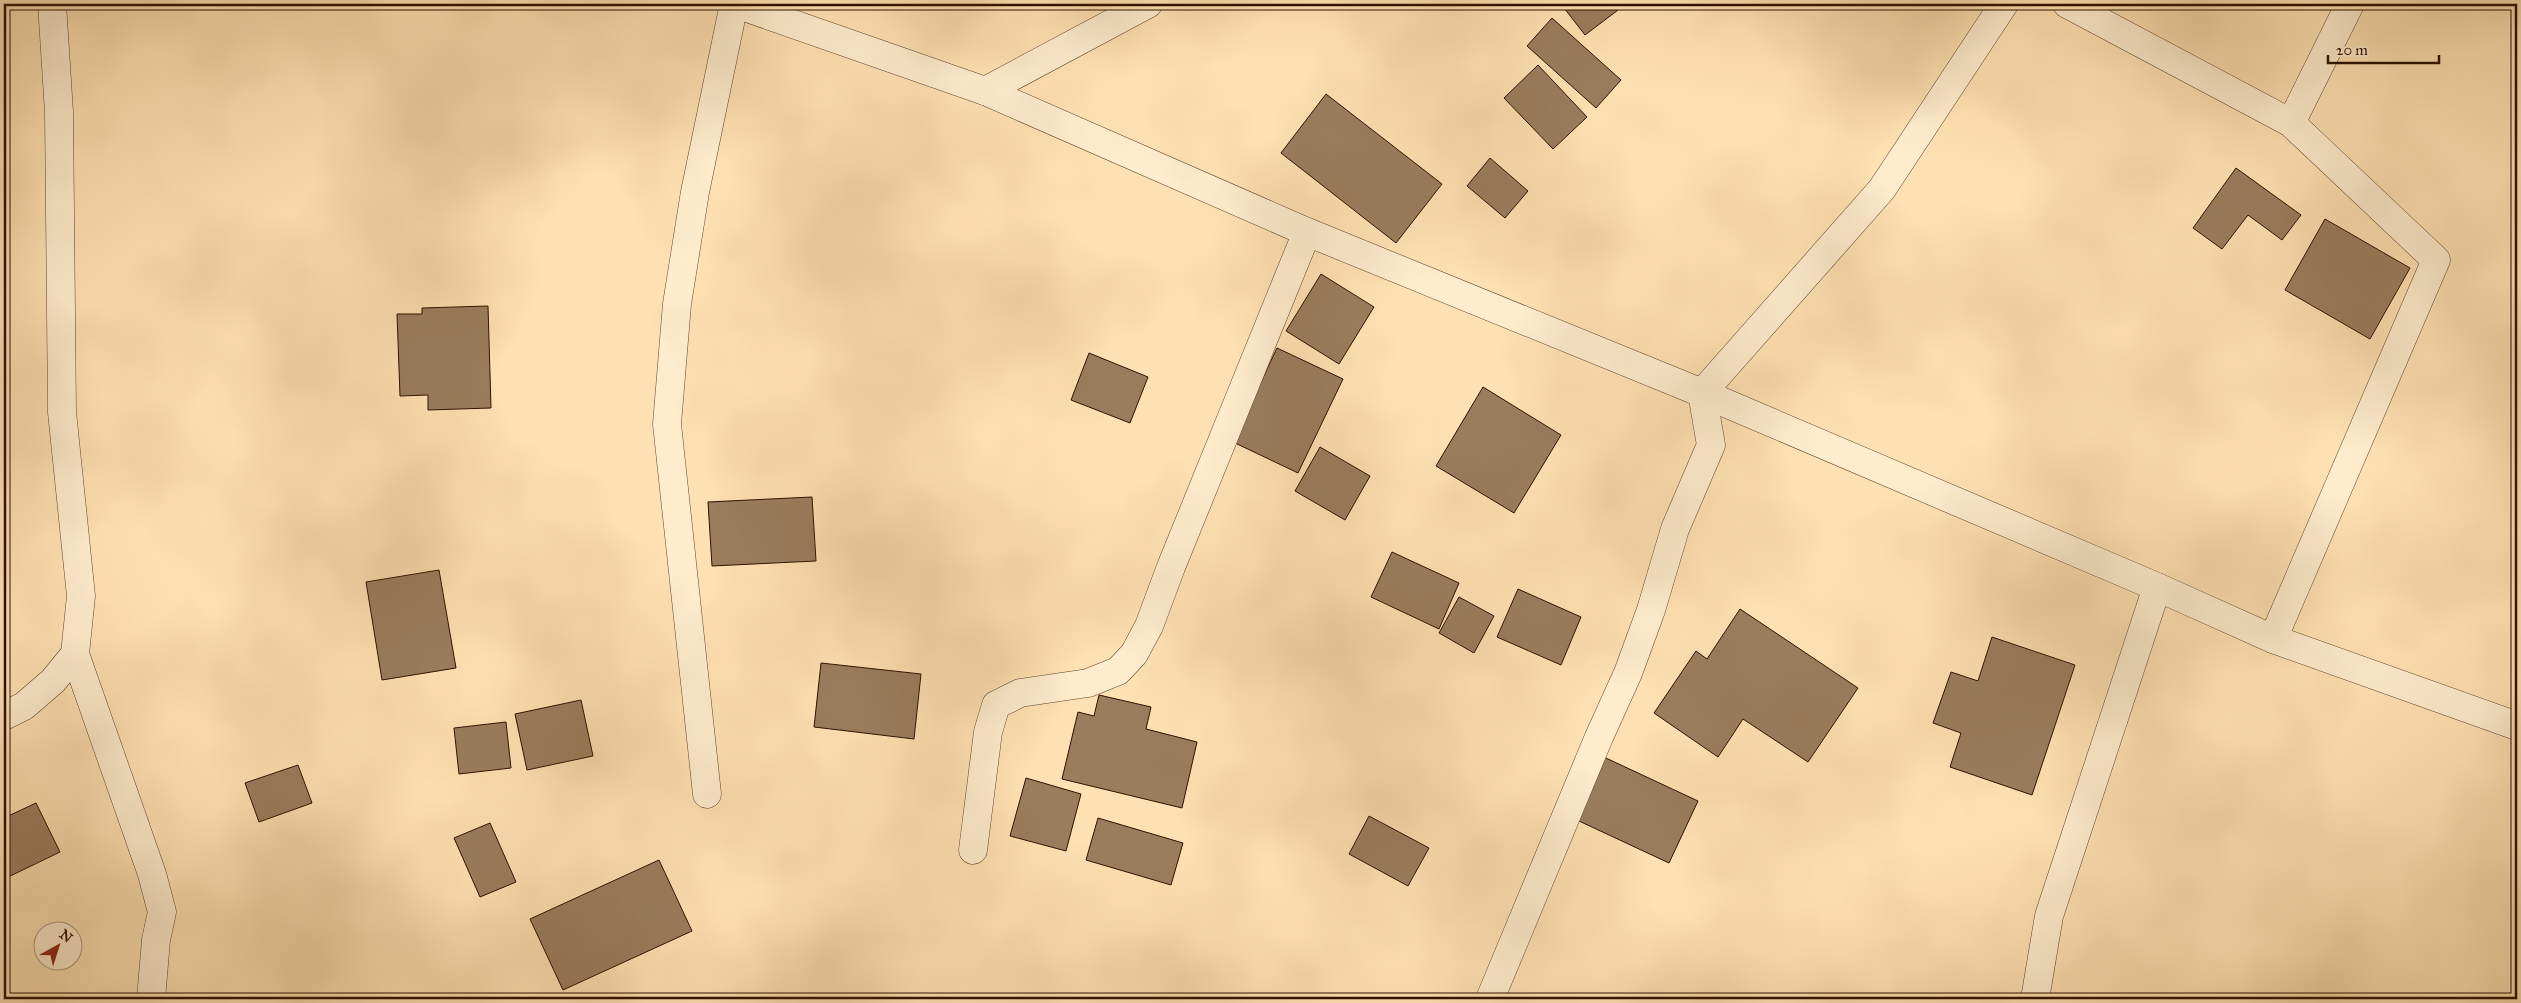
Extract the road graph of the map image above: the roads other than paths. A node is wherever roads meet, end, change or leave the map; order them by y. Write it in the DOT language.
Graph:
graph roads {
  1 [pos="52,4"];
  2 [pos="735,4"];
  3 [pos="1148,4"];
  4 [pos="2004,4"];
  5 [pos="2067,4"];
  6 [pos="2350,4"];
  7 [pos="985,92"];
  8 [pos="2291,123"];
  9 [pos="1307,232"];
  10 [pos="1702,393"];
  11 [pos="2157,587"];
  12 [pos="2273,639"];
  13 [pos="75,654"];
  14 [pos="4,716"];
  15 [pos="2517,726"];
  16 [pos="707,794"];
  17 [pos="973,850"];
  18 [pos="151,999"];
  19 [pos="1490,999"];
  20 [pos="2035,999"];
  1 -- 13 [label="street"];
  2 -- 7 [label="street"];
  2 -- 16 [label="street"];
  3 -- 7 [label="street"];
  4 -- 10 [label="street"];
  5 -- 8 [label="street"];
  6 -- 8 [label="street"];
  7 -- 9 [label="street"];
  8 -- 12 [label="street"];
  9 -- 10 [label="street"];
  9 -- 17 [label="street"];
  10 -- 11 [label="street"];
  10 -- 19 [label="street"];
  11 -- 12 [label="street"];
  11 -- 20 [label="street"];
  12 -- 15 [label="street"];
  13 -- 14 [label="street"];
  13 -- 18 [label="street"];
}
